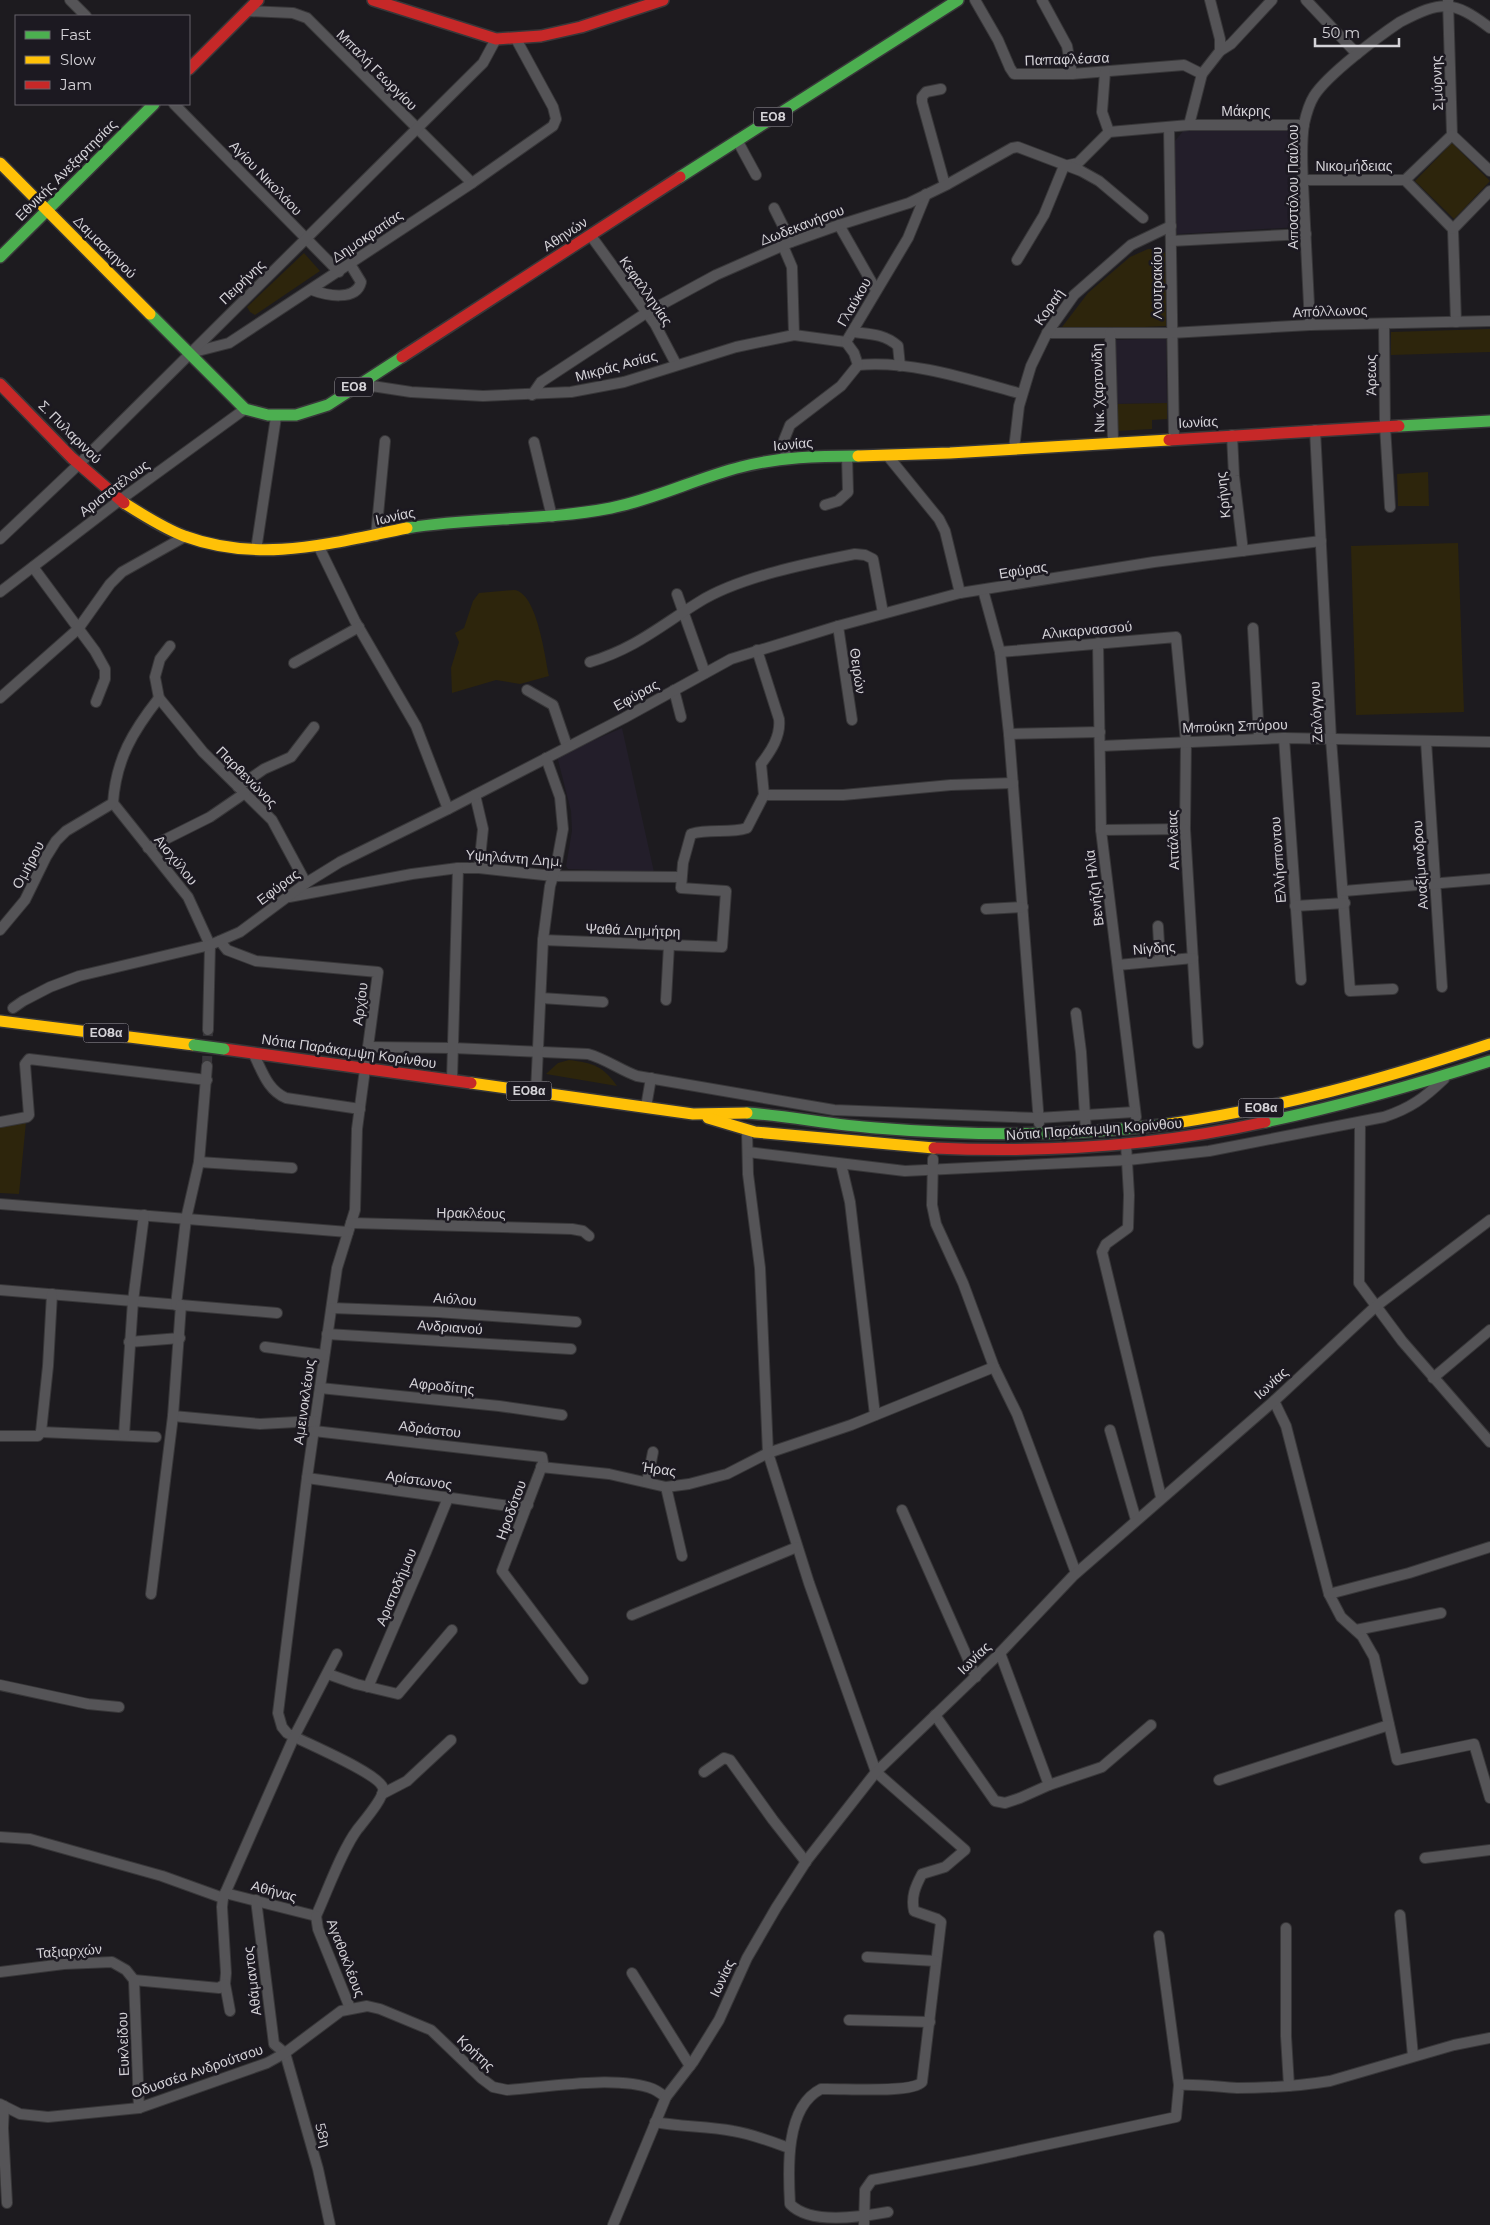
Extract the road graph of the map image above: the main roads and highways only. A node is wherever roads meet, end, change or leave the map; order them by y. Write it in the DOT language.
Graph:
graph roads {
  1 [pos="258,0"];
  2 [pos="373,0"];
  3 [pos="663,0"];
  4 [pos="958,0"];
  5 [pos="190,68"];
  6 [pos="153,105"];
  7 [pos="0,163"];
  8 [pos="47,210"];
  9 [pos="0,257"];
  10 [pos="0,384"];
  11 [pos="245,409"];
  12 [pos="1490,421"];
  13 [pos="120,500"];
  14 [pos="0,1021"];
  15 [pos="1490,1044"];
  16 [pos="1488,1064"];
  17 [pos="693,1114"];
  1 -- 5 [label="main road"];
  2 -- 3 [label="main road"];
  4 -- 11 [label="main road, Αθηνών / ΕΟ8"];
  6 -- 8 [label="main road, Εθνικής Ανεξαρτησίας"];
  7 -- 8 [label="main road, Δαμασκηνού"];
  8 -- 9 [label="main road, Εθνικής Ανεξαρτησίας"];
  8 -- 11 [label="main road, Δαμασκηνού"];
  10 -- 13 [label="main road, Σ. Πυλαρινού"];
  12 -- 13 [label="main road, Ιωνίας"];
  14 -- 17 [label="main road, Νότια Παράκαμψη Κορίνθου / ΕΟ8α, bridge"];
  15 -- 17 [label="main road, Νότια Παράκαμψη Κορίνθου / ΕΟ8α"];
  16 -- 17 [label="main road, Νότια Παράκαμψη Κορίνθου / ΕΟ8α"];
}
